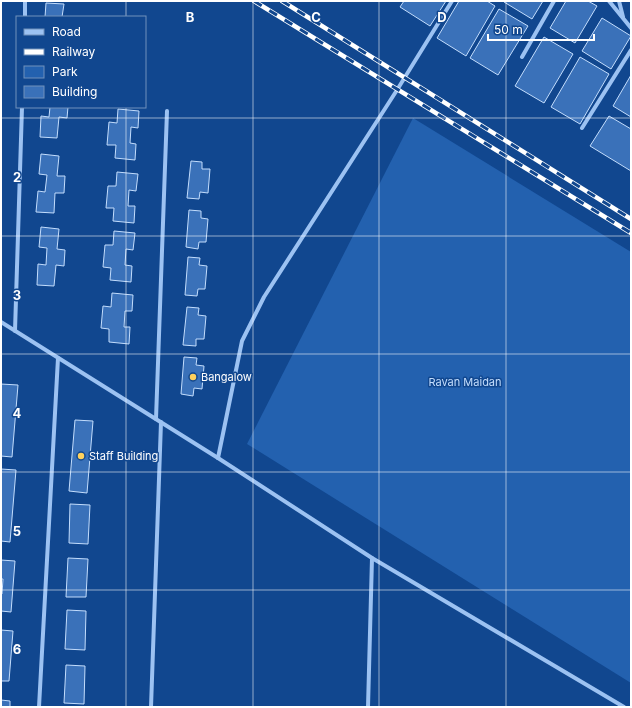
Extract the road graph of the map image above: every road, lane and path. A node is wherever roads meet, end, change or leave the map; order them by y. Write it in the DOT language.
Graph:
graph roads {
  1 [pos="25,1"];
  2 [pos="452,1"];
  3 [pos="554,1"];
  4 [pos="608,1"];
  5 [pos="619,1"];
  6 [pos="25,16"];
  7 [pos="623,19"];
  8 [pos="631,28"];
  9 [pos="631,50"];
  10 [pos="522,57"];
  11 [pos="22,108"];
  12 [pos="167,110"];
  13 [pos="582,128"];
  14 [pos="1,322"];
  15 [pos="15,331"];
  16 [pos="58,358"];
  17 [pos="156,419"];
  18 [pos="161,422"];
  19 [pos="218,458"];
  20 [pos="372,558"];
  21 [pos="39,707"];
  22 [pos="150,707"];
  23 [pos="368,707"];
  24 [pos="624,707"];
  1 -- 6 [label="street"];
  2 -- 19 [label="street"];
  3 -- 10 [label="street"];
  4 -- 7 [label="street"];
  5 -- 7 [label="street"];
  7 -- 8 [label="street"];
  9 -- 13 [label="street"];
  11 -- 15 [label="street"];
  12 -- 17 [label="street"];
  14 -- 15 [label="street"];
  15 -- 16 [label="street"];
  16 -- 17 [label="street"];
  16 -- 21 [label="street"];
  17 -- 18 [label="street"];
  18 -- 19 [label="street"];
  18 -- 22 [label="street"];
  19 -- 20 [label="street"];
  20 -- 23 [label="street"];
  20 -- 24 [label="street"];
}
